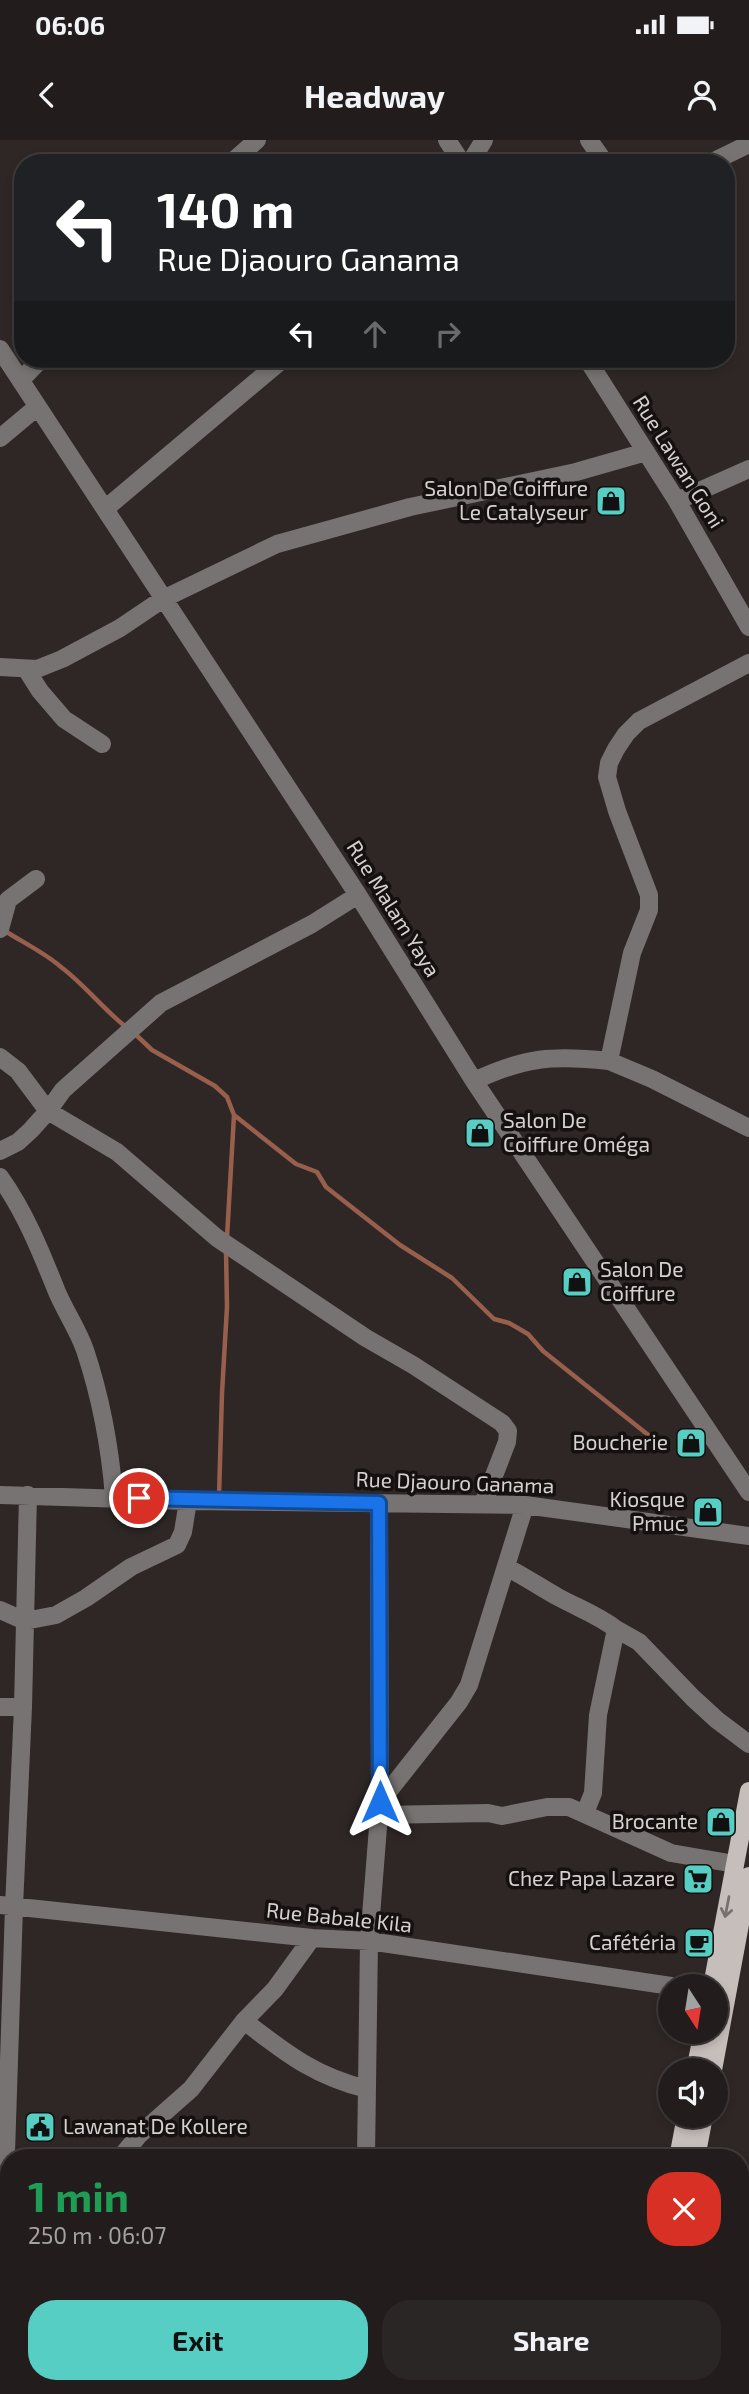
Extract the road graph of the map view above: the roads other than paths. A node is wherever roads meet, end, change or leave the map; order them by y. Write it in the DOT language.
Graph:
graph roads {
  1 [pos="749,144"];
  2 [pos="717,153"];
  3 [pos="0,349"];
  4 [pos="32,368"];
  5 [pos="272,368"];
  6 [pos="593,368"];
  7 [pos="21,380"];
  8 [pos="36,408"];
  9 [pos="0,438"];
  10 [pos="646,452"];
  11 [pos="749,469"];
  12 [pos="677,501"];
  13 [pos="105,509"];
  14 [pos="163,599"];
  15 [pos="749,627"];
  16 [pos="749,663"];
  17 [pos="0,667"];
  18 [pos="26,669"];
  19 [pos="102,744"];
  20 [pos="36,879"];
  21 [pos="358,895"];
  22 [pos="2,927"];
  23 [pos="0,1057"];
  24 [pos="609,1061"];
  25 [pos="474,1081"];
  26 [pos="48,1111"];
  27 [pos="749,1128"];
  28 [pos="0,1151"];
  29 [pos="0,1177"];
  30 [pos="749,1492"];
  31 [pos="0,1495"];
  32 [pos="28,1495"];
  33 [pos="114,1497"];
  34 [pos="195,1501"];
  35 [pos="379,1503"];
  36 [pos="483,1504"];
  37 [pos="525,1505"];
  38 [pos="749,1535"];
  39 [pos="506,1567"];
  40 [pos="0,1610"];
  41 [pos="25,1620"];
  42 [pos="616,1629"];
  43 [pos="0,1707"];
  44 [pos="23,1707"];
  45 [pos="749,1744"];
  46 [pos="749,1791"];
  47 [pos="380,1808"];
  48 [pos="585,1813"];
  49 [pos="742,1870"];
  50 [pos="7,1906"];
  51 [pos="312,1938"];
  52 [pos="369,1941"];
  53 [pos="743,1947"];
  54 [pos="720,1974"];
  55 [pos="723,1974"];
  56 [pos="658,1984"];
  57 [pos="244,2021"];
  58 [pos="367,2089"];
  59 [pos="684,2128"];
  60 [pos="702,2128"];
  61 [pos="5,2149"];
  62 [pos="127,2149"];
  63 [pos="366,2149"];
  64 [pos="680,2149"];
  65 [pos="698,2149"];
  1 -- 2 [label="street"];
  3 -- 7 [label="street, Rue Malam Yaya"];
  4 -- 7 [label="street"];
  5 -- 13 [label="street"];
  6 -- 10 [label="street, Rue Lawan Goni"];
  7 -- 8 [label="street, Rue Malam Yaya"];
  8 -- 9 [label="street"];
  8 -- 13 [label="street, Rue Malam Yaya"];
  10 -- 12 [label="street, Rue Lawan Goni"];
  10 -- 14 [label="street"];
  11 -- 12 [label="street"];
  12 -- 15 [label="street, Rue Lawan Goni"];
  13 -- 14 [label="street, Rue Malam Yaya"];
  14 -- 18 [label="street"];
  14 -- 21 [label="street, Rue Malam Yaya"];
  16 -- 24 [label="street"];
  17 -- 18 [label="street"];
  18 -- 19 [label="street"];
  20 -- 22 [label="street"];
  21 -- 25 [label="street, Rue Malam Yaya"];
  21 -- 26 [label="street"];
  23 -- 26 [label="street"];
  24 -- 25 [label="street"];
  24 -- 27 [label="street"];
  25 -- 30 [label="street, Rue Malam Yaya"];
  26 -- 28 [label="street"];
  26 -- 36 [label="street"];
  29 -- 33 [label="street"];
  31 -- 32 [label="street"];
  32 -- 33 [label="street"];
  32 -- 41 [label="street"];
  33 -- 34 [label="street"];
  34 -- 35 [label="street, Rue Djaouro Ganama"];
  34 -- 41 [label="street"];
  35 -- 36 [label="street, Rue Djaouro Ganama"];
  35 -- 47 [label="street"];
  36 -- 37 [label="street, Rue Djaouro Ganama"];
  37 -- 38 [label="street, Rue Djaouro Ganama"];
  37 -- 39 [label="street"];
  39 -- 42 [label="street"];
  39 -- 47 [label="street"];
  40 -- 41 [label="street"];
  41 -- 44 [label="street"];
  42 -- 45 [label="street"];
  42 -- 48 [label="street"];
  43 -- 44 [label="street"];
  44 -- 50 [label="street"];
  46 -- 49 [label="main road"];
  47 -- 48 [label="street"];
  47 -- 52 [label="street"];
  48 -- 49 [label="street"];
  49 -- 53 [label="main road"];
  49 -- 54 [label="main road, one-way"];
  50 -- 51 [label="street, Rue Babale Kila"];
  50 -- 61 [label="street"];
  51 -- 52 [label="street, Rue Babale Kila"];
  51 -- 57 [label="street"];
  52 -- 56 [label="street, Rue Babale Kila"];
  52 -- 58 [label="street"];
  53 -- 55 [label="main road"];
  57 -- 58 [label="street"];
  57 -- 62 [label="street"];
  58 -- 63 [label="street"];
  59 -- 64 [label="main road"];
  60 -- 65 [label="main road"];
}
